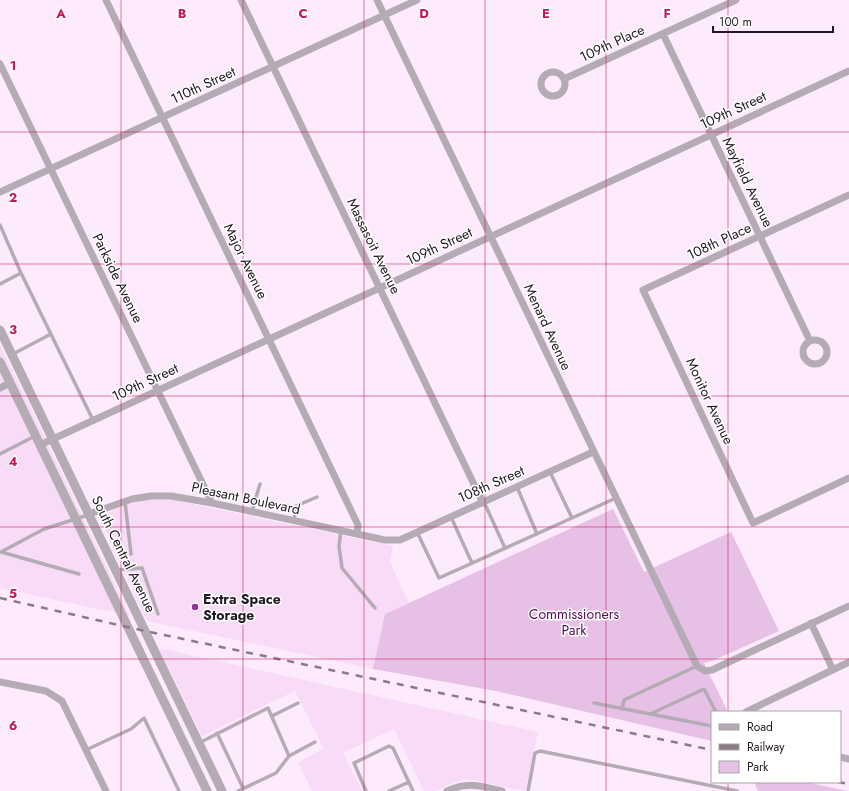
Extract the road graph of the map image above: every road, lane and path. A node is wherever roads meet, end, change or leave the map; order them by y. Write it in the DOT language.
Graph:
graph roads {
  1 [pos="106,0"];
  2 [pos="241,0"];
  3 [pos="376,0"];
  4 [pos="417,0"];
  5 [pos="736,0"];
  6 [pos="384,15"];
  7 [pos="663,34"];
  8 [pos="0,64"];
  9 [pos="274,66"];
  10 [pos="849,71"];
  11 [pos="564,79"];
  12 [pos="162,118"];
  13 [pos="711,135"];
  14 [pos="51,168"];
  15 [pos="0,192"];
  16 [pos="849,195"];
  17 [pos="0,225"];
  18 [pos="491,236"];
  19 [pos="760,236"];
  20 [pos="21,273"];
  21 [pos="0,284"];
  22 [pos="380,288"];
  23 [pos="643,290"];
  24 [pos="0,330"];
  25 [pos="51,334"];
  26 [pos="269,339"];
  27 [pos="810,341"];
  28 [pos="12,354"];
  29 [pos="0,362"];
  30 [pos="10,383"];
  31 [pos="0,388"];
  32 [pos="157,390"];
  33 [pos="93,420"];
  34 [pos="36,435"];
  35 [pos="53,439"];
  36 [pos="40,445"];
  37 [pos="594,452"];
  38 [pos="0,454"];
  39 [pos="550,472"];
  40 [pos="849,478"];
  41 [pos="260,484"];
  42 [pos="517,487"];
  43 [pos="317,497"];
  44 [pos="616,498"];
  45 [pos="125,502"];
  46 [pos="483,502"];
  47 [pos="212,503"];
  48 [pos="252,511"];
  49 [pos="89,514"];
  50 [pos="451,517"];
  51 [pos="75,518"];
  52 [pos="572,518"];
  53 [pos="294,521"];
  54 [pos="341,530"];
  55 [pos="417,532"];
  56 [pos="357,534"];
  57 [pos="537,534"];
  58 [pos="400,540"];
  59 [pos="505,548"];
  60 [pos="0,551"];
  61 [pos="131,554"];
  62 [pos="472,563"];
  63 [pos="116,570"];
  64 [pos="79,574"];
  65 [pos="849,606"];
  66 [pos="375,608"];
  67 [pos="158,614"];
  68 [pos="812,624"];
  69 [pos="849,662"];
  70 [pos="697,666"];
  71 [pos="833,670"];
  72 [pos="0,682"];
  73 [pos="298,703"];
  74 [pos="594,703"];
  75 [pos="622,709"];
  76 [pos="715,711"];
  77 [pos="748,711"];
  78 [pos="650,714"];
  79 [pos="272,716"];
  80 [pos="711,726"];
  81 [pos="217,733"];
  82 [pos="199,742"];
  83 [pos="316,742"];
  84 [pos="86,750"];
  85 [pos="289,756"];
  86 [pos="409,782"];
  87 [pos="244,788"];
  88 [pos="106,791"];
  89 [pos="179,791"];
  90 [pos="207,791"];
  91 [pos="222,791"];
  92 [pos="238,791"];
  93 [pos="366,791"];
  94 [pos="389,791"];
  95 [pos="413,791"];
  96 [pos="447,791"];
  97 [pos="502,791"];
  98 [pos="528,791"];
  99 [pos="737,791"];
  1 -- 12 [label="street, Major Avenue"];
  2 -- 9 [label="street, Massasoit Avenue"];
  3 -- 6 [label="street, Menard Avenue"];
  4 -- 6 [label="street, 110th Street"];
  5 -- 7 [label="street, 109th Place"];
  6 -- 9 [label="street, 110th Street"];
  6 -- 18 [label="street, Menard Avenue"];
  7 -- 11 [label="street, 109th Place"];
  7 -- 13 [label="street, Mayfield Avenue"];
  8 -- 14 [label="street, Parkside Avenue"];
  9 -- 12 [label="street, 110th Street"];
  9 -- 22 [label="street, Massasoit Avenue"];
  10 -- 13 [label="street, 109th Street"];
  12 -- 14 [label="street, 110th Street"];
  12 -- 26 [label="street, Major Avenue"];
  13 -- 18 [label="street, 109th Street"];
  13 -- 19 [label="street, Mayfield Avenue"];
  14 -- 15 [label="street, 110th Street"];
  14 -- 32 [label="street, Parkside Avenue"];
  16 -- 19 [label="street, 108th Place"];
  17 -- 20 [label="lane"];
  18 -- 22 [label="street, 109th Street"];
  18 -- 37 [label="street, Menard Avenue"];
  19 -- 23 [label="street, 108th Place"];
  19 -- 27 [label="street, Mayfield Avenue"];
  20 -- 21 [label="lane"];
  20 -- 25 [label="lane"];
  22 -- 26 [label="street, 109th Street"];
  22 -- 46 [label="street, Massasoit Avenue"];
  23 -- 40 [label="street, Monitor Avenue"];
  24 -- 28 [label="street, South Central Avenue"];
  25 -- 28 [label="lane"];
  25 -- 33 [label="lane"];
  26 -- 32 [label="street, 109th Street"];
  26 -- 56 [label="street, Major Avenue"];
  28 -- 35 [label="street, South Central Avenue"];
  29 -- 30 [label="street, South Central Avenue"];
  30 -- 31 [label="street"];
  30 -- 34 [label="street, South Central Avenue"];
  32 -- 33 [label="street, 109th Street"];
  32 -- 47 [label="street, Parkside Avenue"];
  33 -- 35 [label="street, 109th Street"];
  34 -- 36 [label="street, South Central Avenue"];
  34 -- 38 [label="lane"];
  35 -- 36 [label="street, 109th Street"];
  35 -- 49 [label="street, South Central Avenue"];
  36 -- 51 [label="street, South Central Avenue"];
  37 -- 39 [label="street, 108th Street"];
  37 -- 44 [label="street, Menard Avenue"];
  39 -- 42 [label="street, 108th Street"];
  39 -- 52 [label="lane"];
  41 -- 48 [label="lane"];
  42 -- 46 [label="street, 108th Street"];
  42 -- 57 [label="lane"];
  43 -- 53 [label="lane"];
  44 -- 52 [label="lane"];
  44 -- 70 [label="street, Menard Avenue"];
  45 -- 47 [label="street, Pleasant Boulevard"];
  45 -- 49 [label="street, Pleasant Boulevard"];
  45 -- 61 [label="lane"];
  46 -- 50 [label="street, 108th Street"];
  46 -- 59 [label="lane"];
  47 -- 48 [label="street, Pleasant Boulevard"];
  48 -- 53 [label="street, Pleasant Boulevard"];
  49 -- 51 [label="lane"];
  49 -- 63 [label="street, South Central Avenue"];
  50 -- 55 [label="street, 108th Street"];
  50 -- 62 [label="lane"];
  51 -- 60 [label="lane"];
  51 -- 90 [label="street, South Central Avenue"];
  52 -- 57 [label="lane"];
  53 -- 54 [label="street, Pleasant Boulevard"];
  54 -- 56 [label="street, Pleasant Boulevard"];
  54 -- 66 [label="lane"];
  55 -- 58 [label="street, 108th Street"];
  55 -- 62 [label="lane"];
  56 -- 58 [label="street, Pleasant Boulevard"];
  57 -- 59 [label="lane"];
  59 -- 62 [label="lane"];
  60 -- 64 [label="lane"];
  63 -- 67 [label="lane"];
  63 -- 82 [label="street, South Central Avenue"];
  65 -- 68 [label="street"];
  68 -- 70 [label="street"];
  68 -- 71 [label="street"];
  69 -- 71 [label="street"];
  70 -- 75 [label="lane"];
  71 -- 77 [label="street"];
  72 -- 84 [label="street"];
  73 -- 79 [label="lane"];
  74 -- 75 [label="lane"];
  75 -- 78 [label="lane"];
  76 -- 78 [label="lane"];
  78 -- 80 [label="lane"];
  79 -- 81 [label="lane"];
  79 -- 85 [label="lane"];
  81 -- 82 [label="lane"];
  81 -- 87 [label="lane"];
  82 -- 91 [label="street, South Central Avenue"];
  83 -- 85 [label="lane"];
  84 -- 88 [label="street"];
  84 -- 89 [label="lane"];
  85 -- 87 [label="lane"];
  86 -- 93 [label="lane"];
  86 -- 94 [label="lane"];
  86 -- 95 [label="lane"];
  87 -- 92 [label="lane"];
  96 -- 97 [label="street"];
  98 -- 99 [label="lane"];
}
